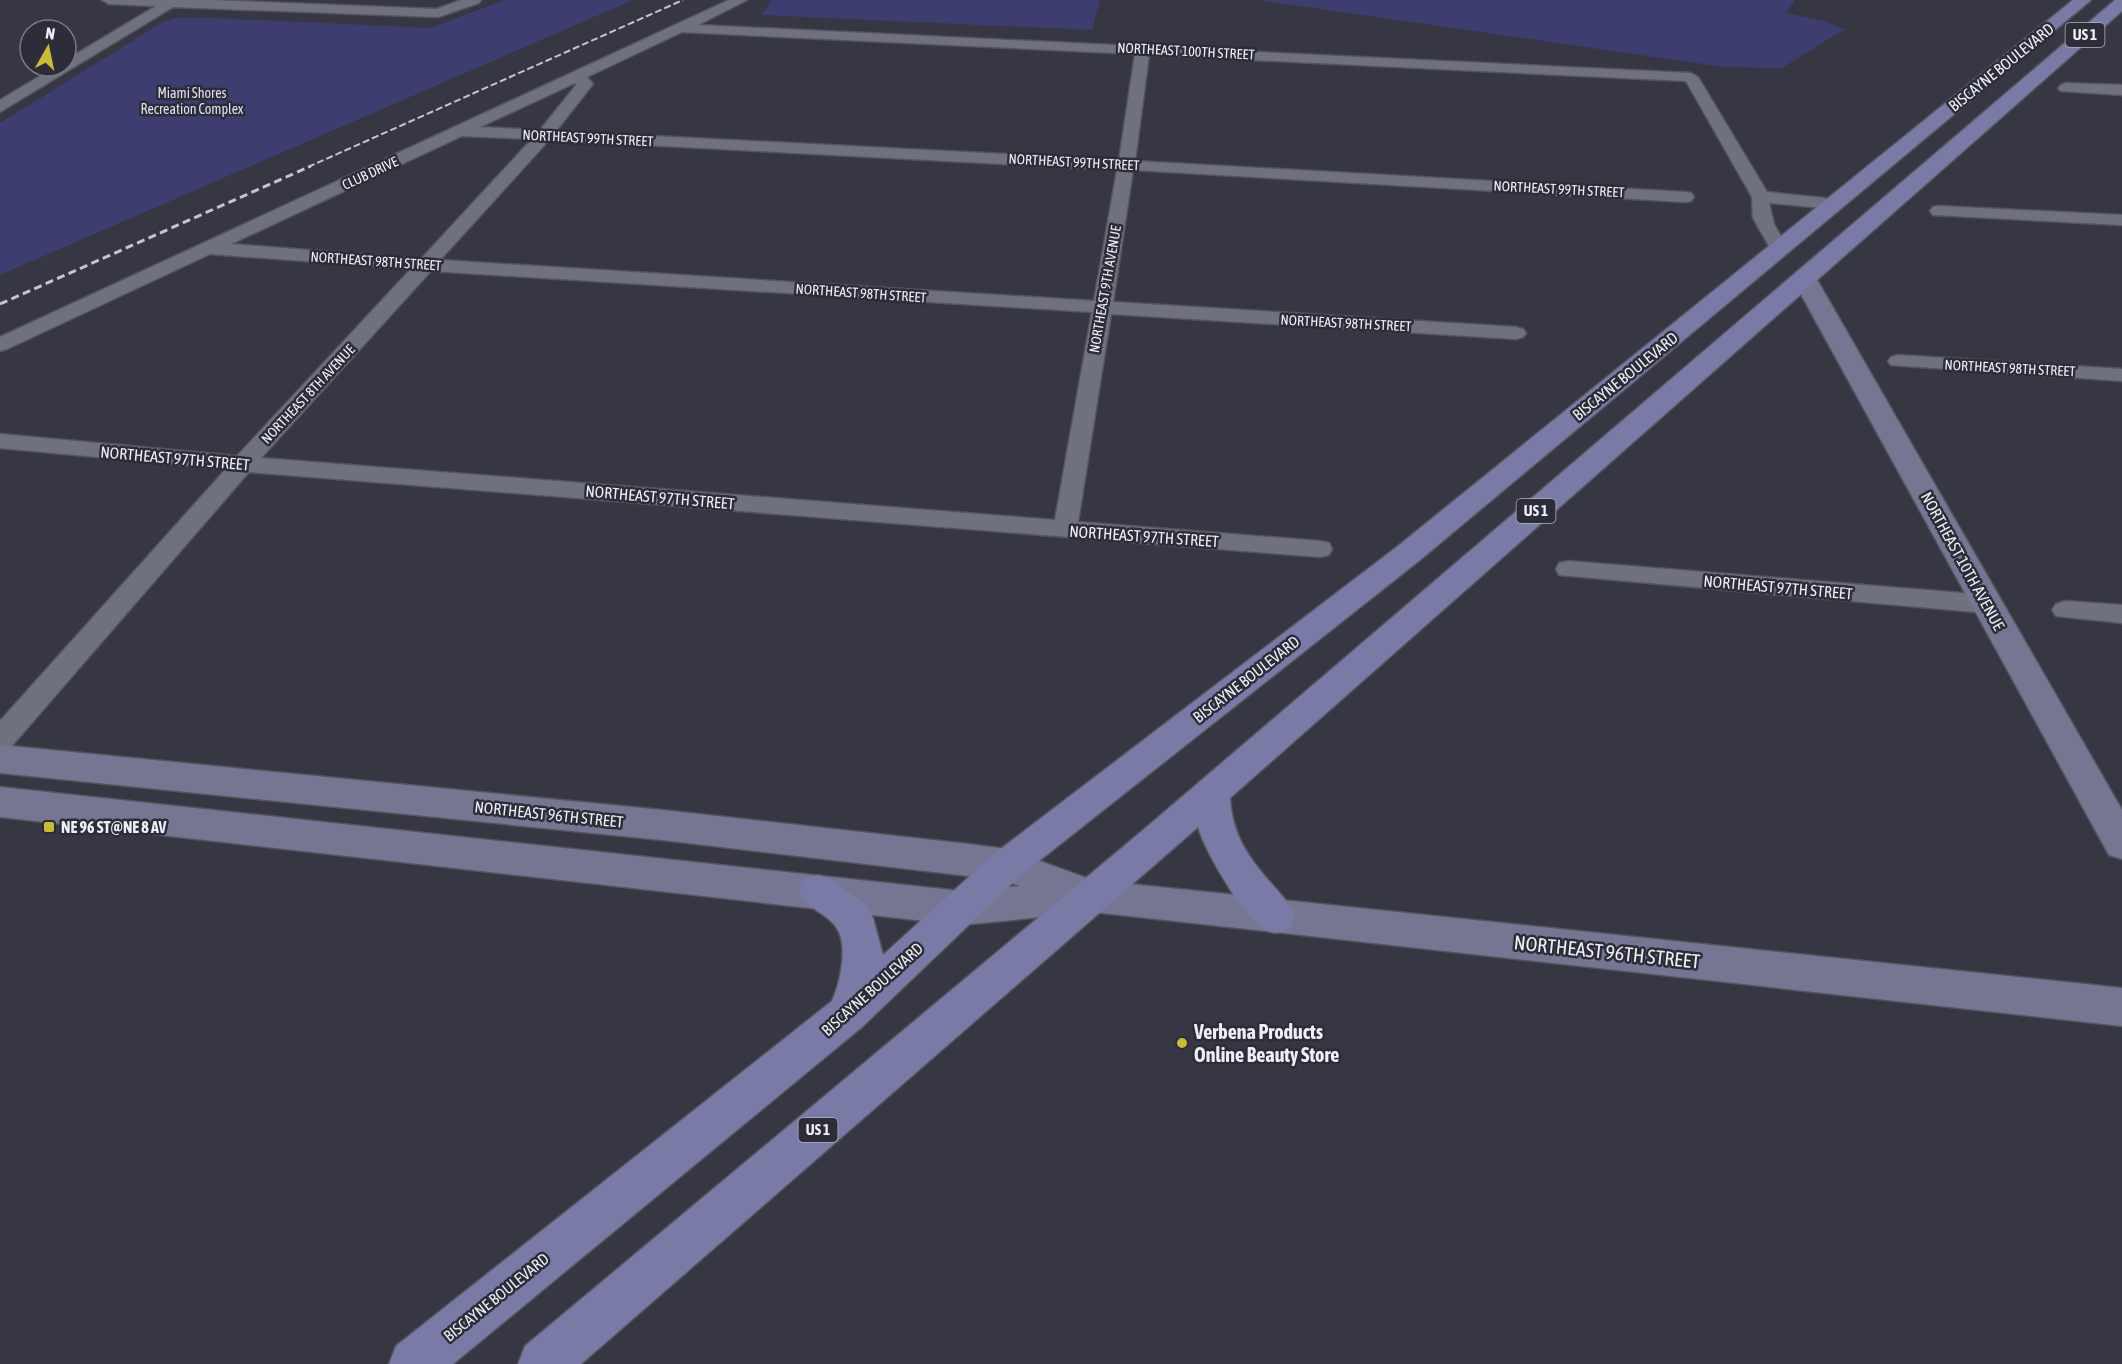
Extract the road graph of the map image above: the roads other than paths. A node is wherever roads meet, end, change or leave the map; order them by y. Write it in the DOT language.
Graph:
graph roads {
  1 [pos="109,0"];
  2 [pos="474,0"];
  3 [pos="740,0"];
  4 [pos="2083,0"];
  5 [pos="173,1"];
  6 [pos="2122,2"];
  7 [pos="681,28"];
  8 [pos="1143,49"];
  9 [pos="2011,59"];
  10 [pos="2048,68"];
  11 [pos="577,76"];
  12 [pos="2066,88"];
  13 [pos="2122,90"];
  14 [pos="0,107"];
  15 [pos="462,131"];
  16 [pos="545,135"];
  17 [pos="1126,165"];
  18 [pos="1685,196"];
  19 [pos="1761,197"];
  20 [pos="1834,204"];
  21 [pos="1939,211"];
  22 [pos="2122,220"];
  23 [pos="206,248"];
  24 [pos="1779,249"];
  25 [pos="428,265"];
  26 [pos="1804,278"];
  27 [pos="1102,309"];
  28 [pos="1516,333"];
  29 [pos="0,345"];
  30 [pos="1898,361"];
  31 [pos="2122,375"];
  32 [pos="0,441"];
  33 [pos="243,464"];
  34 [pos="1065,530"];
  35 [pos="1320,549"];
  36 [pos="1568,569"];
  37 [pos="1987,604"];
  38 [pos="2065,610"];
  39 [pos="2122,614"];
  40 [pos="0,740"];
  41 [pos="0,759"];
  42 [pos="1212,792"];
  43 [pos="0,802"];
  44 [pos="2122,844"];
  45 [pos="1007,865"];
  46 [pos="818,891"];
  47 [pos="1093,896"];
  48 [pos="961,908"];
  49 [pos="1276,916"];
  50 [pos="2122,1008"];
  51 [pos="847,1014"];
  52 [pos="414,1364"];
  53 [pos="543,1364"];
  1 -- 5 [label="street"];
  2 -- 5 [label="street"];
  3 -- 7 [label="street, CLUB DRIVE"];
  4 -- 9 [label="main road, BISCAYNE BOULEVARD / US 1"];
  5 -- 14 [label="street"];
  6 -- 10 [label="main road, BISCAYNE BOULEVARD / US 1"];
  7 -- 8 [label="street, NORTHEAST 100TH STREET"];
  7 -- 11 [label="street, CLUB DRIVE"];
  8 -- 17 [label="street, NORTHEAST 9TH AVENUE"];
  8 -- 19 [label="street, NORTHEAST 100TH STREET"];
  9 -- 10 [label="main road"];
  9 -- 20 [label="main road, BISCAYNE BOULEVARD / US 1"];
  10 -- 26 [label="main road, BISCAYNE BOULEVARD / US 1"];
  11 -- 15 [label="street, CLUB DRIVE"];
  11 -- 16 [label="street, NORTHEAST 8TH AVENUE"];
  12 -- 13 [label="street"];
  15 -- 16 [label="street, NORTHEAST 99TH STREET"];
  15 -- 23 [label="street, CLUB DRIVE"];
  16 -- 17 [label="street, NORTHEAST 99TH STREET"];
  16 -- 25 [label="street, NORTHEAST 8TH AVENUE"];
  17 -- 18 [label="street, NORTHEAST 99TH STREET"];
  17 -- 27 [label="street, NORTHEAST 9TH AVENUE"];
  19 -- 20 [label="street"];
  19 -- 24 [label="street"];
  20 -- 24 [label="main road, BISCAYNE BOULEVARD / US 1"];
  21 -- 22 [label="street"];
  23 -- 25 [label="street, NORTHEAST 98TH STREET"];
  23 -- 29 [label="street, CLUB DRIVE"];
  24 -- 45 [label="main road, BISCAYNE BOULEVARD / US 1"];
  25 -- 27 [label="street, NORTHEAST 98TH STREET"];
  25 -- 33 [label="street, NORTHEAST 8TH AVENUE"];
  26 -- 37 [label="street, NORTHEAST 10TH AVENUE"];
  26 -- 42 [label="main road, BISCAYNE BOULEVARD / US 1"];
  27 -- 28 [label="street, NORTHEAST 98TH STREET"];
  27 -- 34 [label="street, NORTHEAST 9TH AVENUE"];
  30 -- 31 [label="street, NORTHEAST 98TH STREET"];
  32 -- 33 [label="street, NORTHEAST 97TH STREET"];
  33 -- 34 [label="street, NORTHEAST 97TH STREET"];
  33 -- 40 [label="street, NORTHEAST 8TH AVENUE"];
  34 -- 35 [label="street, NORTHEAST 97TH STREET"];
  36 -- 37 [label="street, NORTHEAST 97TH STREET"];
  37 -- 44 [label="street, NORTHEAST 10TH AVENUE"];
  38 -- 39 [label="street"];
  41 -- 45 [label="street, NORTHEAST 96TH STREET"];
  42 -- 47 [label="main road, BISCAYNE BOULEVARD / US 1"];
  42 -- 49 [label="main road"];
  43 -- 46 [label="street, NORTHEAST 96TH STREET"];
  45 -- 47 [label="street, NORTHEAST 96TH STREET"];
  45 -- 48 [label="main road, BISCAYNE BOULEVARD / US 1"];
  46 -- 48 [label="street, NORTHEAST 96TH STREET"];
  46 -- 51 [label="main road"];
  47 -- 48 [label="street, NORTHEAST 96TH STREET"];
  47 -- 49 [label="street, NORTHEAST 96TH STREET"];
  47 -- 53 [label="main road, BISCAYNE BOULEVARD / US 1"];
  48 -- 51 [label="main road, BISCAYNE BOULEVARD / US 1"];
  49 -- 50 [label="street, NORTHEAST 96TH STREET"];
  51 -- 52 [label="main road, BISCAYNE BOULEVARD / US 1"];
}
